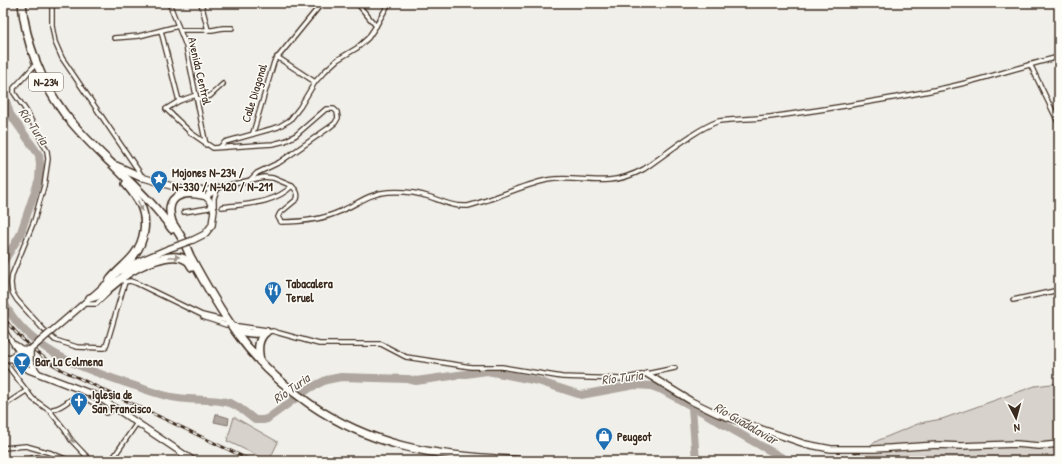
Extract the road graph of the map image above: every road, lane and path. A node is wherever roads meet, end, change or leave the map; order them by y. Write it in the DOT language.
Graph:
graph roads {
  1 [pos="22,3"];
  2 [pos="52,3"];
  3 [pos="169,3"];
  4 [pos="201,3"];
  5 [pos="322,3"];
  6 [pos="357,3"];
  7 [pos="389,3"];
  8 [pos="178,26"];
  9 [pos="376,26"];
  10 [pos="232,28"];
  11 [pos="180,30"];
  12 [pos="208,30"];
  13 [pos="161,31"];
  14 [pos="114,38"];
  15 [pos="277,57"];
  16 [pos="1059,57"];
  17 [pos="37,64"];
  18 [pos="1030,64"];
  19 [pos="315,82"];
  20 [pos="223,84"];
  21 [pos="196,96"];
  22 [pos="178,101"];
  23 [pos="1059,124"];
  24 [pos="253,133"];
  25 [pos="206,144"];
  26 [pos="219,147"];
  27 [pos="112,164"];
  28 [pos="121,173"];
  29 [pos="141,177"];
  30 [pos="251,179"];
  31 [pos="292,186"];
  32 [pos="218,189"];
  33 [pos="184,190"];
  34 [pos="204,196"];
  35 [pos="222,207"];
  36 [pos="212,209"];
  37 [pos="184,212"];
  38 [pos="190,256"];
  39 [pos="110,280"];
  40 [pos="125,282"];
  41 [pos="1059,290"];
  42 [pos="90,298"];
  43 [pos="1013,300"];
  44 [pos="82,305"];
  45 [pos="220,308"];
  46 [pos="231,325"];
  47 [pos="3,328"];
  48 [pos="269,332"];
  49 [pos="15,345"];
  50 [pos="30,350"];
  51 [pos="18,358"];
  52 [pos="3,359"];
  53 [pos="260,361"];
  54 [pos="676,368"];
  55 [pos="37,372"];
  56 [pos="15,374"];
  57 [pos="647,374"];
  58 [pos="26,391"];
  59 [pos="3,406"];
  60 [pos="114,407"];
  61 [pos="53,412"];
  62 [pos="137,423"];
  63 [pos="1059,444"];
  64 [pos="3,448"];
  65 [pos="88,460"];
  66 [pos="23,461"];
  67 [pos="46,461"];
  68 [pos="70,461"];
  69 [pos="111,461"];
  70 [pos="194,461"];
  71 [pos="523,461"];
  1 -- 17 [label="highway, N-234"];
  2 -- 29 [label="street"];
  3 -- 8 [label="street, Avenida Central"];
  4 -- 12 [label="street"];
  5 -- 15 [label="street, Calle Diagonal"];
  6 -- 9 [label="street"];
  7 -- 9 [label="street"];
  8 -- 11 [label="street, Avenida Central"];
  8 -- 13 [label="street"];
  9 -- 19 [label="street"];
  10 -- 12 [label="street"];
  11 -- 12 [label="street"];
  11 -- 21 [label="street, Avenida Central"];
  13 -- 14 [label="street"];
  13 -- 22 [label="street"];
  15 -- 19 [label="street"];
  15 -- 24 [label="street, Calle Diagonal"];
  16 -- 18 [label="street"];
  17 -- 27 [label="highway, N-234"];
  17 -- 40 [label="street"];
  18 -- 23 [label="street"];
  18 -- 31 [label="street"];
  19 -- 24 [label="street"];
  20 -- 21 [label="street"];
  21 -- 22 [label="street"];
  21 -- 25 [label="street, Avenida Central"];
  22 -- 25 [label="street"];
  24 -- 26 [label="street"];
  25 -- 26 [label="street"];
  26 -- 30 [label="street"];
  27 -- 28 [label="highway, N-234"];
  27 -- 29 [label="highway"];
  28 -- 38 [label="highway, N-234"];
  28 -- 39 [label="highway, one-way"];
  29 -- 33 [label="main road"];
  30 -- 31 [label="street"];
  30 -- 32 [label="street"];
  31 -- 35 [label="street"];
  32 -- 33 [label="street"];
  32 -- 34 [label="street"];
  32 -- 36 [label="street"];
  33 -- 34 [label="main road"];
  34 -- 36 [label="main road"];
  34 -- 38 [label="highway"];
  36 -- 37 [label="street"];
  36 -- 39 [label="main road, bridge"];
  38 -- 45 [label="highway, N-234"];
  39 -- 42 [label="main road"];
  40 -- 44 [label="street"];
  40 -- 46 [label="street"];
  41 -- 43 [label="street"];
  42 -- 44 [label="main road"];
  42 -- 45 [label="highway, one-way"];
  44 -- 50 [label="main road, bridge"];
  45 -- 46 [label="highway, N-234"];
  46 -- 48 [label="highway"];
  46 -- 53 [label="highway, N-234"];
  47 -- 49 [label="street"];
  48 -- 53 [label="highway"];
  48 -- 57 [label="street"];
  49 -- 50 [label="main road"];
  49 -- 51 [label="street"];
  50 -- 51 [label="main road"];
  50 -- 55 [label="main road"];
  51 -- 52 [label="main road"];
  51 -- 55 [label="main road"];
  51 -- 56 [label="street"];
  52 -- 56 [label="street"];
  53 -- 71 [label="highway, N-234"];
  54 -- 57 [label="street"];
  55 -- 60 [label="main road"];
  56 -- 58 [label="street"];
  57 -- 63 [label="main road"];
  58 -- 59 [label="street"];
  58 -- 61 [label="street"];
  60 -- 61 [label="street"];
  60 -- 62 [label="main road"];
  61 -- 65 [label="street, one-way"];
  62 -- 69 [label="street"];
  62 -- 70 [label="main road"];
  64 -- 68 [label="street"];
  66 -- 67 [label="street"];
}
